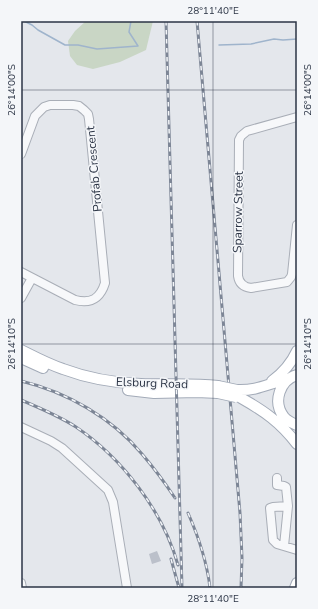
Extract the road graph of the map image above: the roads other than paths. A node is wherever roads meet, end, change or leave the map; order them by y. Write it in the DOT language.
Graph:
graph roads {
  1 [pos="297,117"];
  2 [pos="21,154"];
  3 [pos="297,225"];
  4 [pos="296,246"];
  5 [pos="21,272"];
  6 [pos="32,278"];
  7 [pos="21,298"];
  8 [pos="21,350"];
  9 [pos="297,351"];
  10 [pos="21,358"];
  11 [pos="297,365"];
  12 [pos="292,377"];
  13 [pos="264,387"];
  14 [pos="218,390"];
  15 [pos="238,395"];
  16 [pos="290,421"];
  17 [pos="21,426"];
  18 [pos="297,433"];
  19 [pos="297,444"];
  20 [pos="276,478"];
  21 [pos="288,506"];
  22 [pos="284,546"];
  23 [pos="297,550"];
  24 [pos="21,583"];
  25 [pos="297,584"];
  26 [pos="22,588"];
  27 [pos="127,588"];
  28 [pos="295,588"];
  1 -- 4 [label="street, Sparrow Street"];
  2 -- 6 [label="street, Profab Crescent"];
  3 -- 4 [label="street"];
  5 -- 6 [label="street"];
  6 -- 7 [label="street"];
  8 -- 14 [label="main road, Elsburg Road"];
  9 -- 13 [label="main road"];
  10 -- 14 [label="main road, Elsburg Road"];
  11 -- 12 [label="main road"];
  12 -- 13 [label="main road, Elsburg Road"];
  12 -- 16 [label="main road"];
  13 -- 15 [label="main road, Elsburg Road"];
  14 -- 15 [label="main road, Elsburg Road, bridge"];
  15 -- 16 [label="main road, Elsburg Road"];
  15 -- 19 [label="main road"];
  16 -- 18 [label="main road"];
  17 -- 27 [label="street"];
  20 -- 21 [label="street"];
  21 -- 22 [label="street"];
  21 -- 22 [label="street"];
  22 -- 23 [label="street"];
  24 -- 26 [label="street"];
  25 -- 28 [label="main road"];
}
